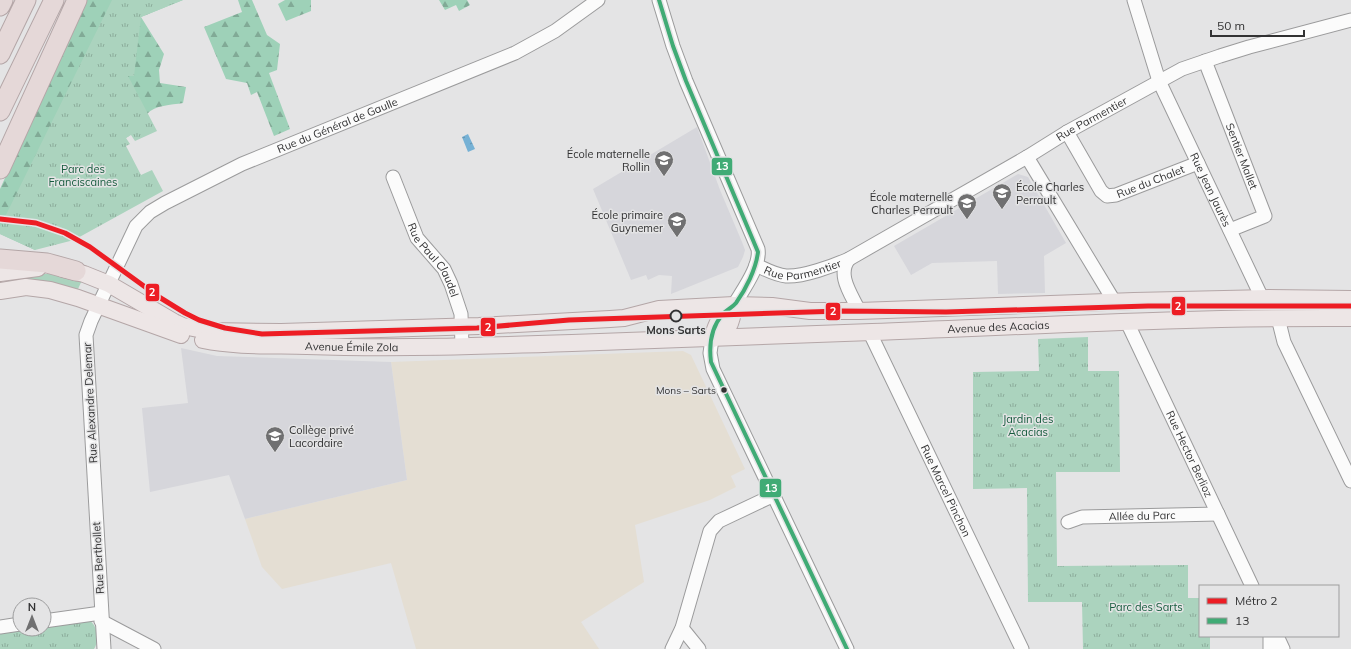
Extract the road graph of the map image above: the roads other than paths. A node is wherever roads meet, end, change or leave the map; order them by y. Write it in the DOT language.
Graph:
graph roads {
  1 [pos="3,0"];
  2 [pos="26,0"];
  3 [pos="54,0"];
  4 [pos="77,0"];
  5 [pos="598,0"];
  6 [pos="659,0"];
  7 [pos="1134,0"];
  8 [pos="0,6"];
  9 [pos="1351,20"];
  10 [pos="0,54"];
  11 [pos="1204,61"];
  12 [pos="1159,81"];
  13 [pos="0,110"];
  14 [pos="1067,132"];
  15 [pos="1027,157"];
  16 [pos="1198,163"];
  17 [pos="0,169"];
  18 [pos="393,177"];
  19 [pos="1230,230"];
  20 [pos="0,259"];
  21 [pos="849,259"];
  22 [pos="756,265"];
  23 [pos="22,269"];
  24 [pos="76,271"];
  25 [pos="0,273"];
  26 [pos="0,279"];
  27 [pos="109,284"];
  28 [pos="0,291"];
  29 [pos="1263,298"];
  30 [pos="1351,299"];
  31 [pos="1114,301"];
  32 [pos="734,305"];
  33 [pos="99,306"];
  34 [pos="859,311"];
  35 [pos="1272,318"];
  36 [pos="1351,318"];
  37 [pos="1127,322"];
  38 [pos="462,326"];
  39 [pos="870,332"];
  40 [pos="712,339"];
  41 [pos="462,346"];
  42 [pos="1351,481"];
  43 [pos="774,495"];
  44 [pos="96,503"];
  45 [pos="1218,514"];
  46 [pos="1068,522"];
  47 [pos="1252,585"];
  48 [pos="101,617"];
  49 [pos="52,620"];
  50 [pos="12,625"];
  51 [pos="0,627"];
  52 [pos="682,628"];
  53 [pos="1270,637"];
  54 [pos="1277,637"];
  55 [pos="104,649"];
  56 [pos="154,649"];
  57 [pos="672,649"];
  58 [pos="699,649"];
  59 [pos="847,649"];
  60 [pos="1022,649"];
  61 [pos="1270,649"];
  62 [pos="1283,649"];
  1 -- 8 [label="highway"];
  2 -- 10 [label="highway"];
  3 -- 13 [label="highway"];
  4 -- 17 [label="highway"];
  5 -- 27 [label="street, Rue du Général de Gaulle"];
  6 -- 22 [label="street"];
  7 -- 12 [label="street, Rue Jean Jaurès"];
  9 -- 11 [label="street, Rue Parmentier"];
  11 -- 12 [label="street, Rue Parmentier"];
  11 -- 19 [label="street, Sentier Mallet"];
  12 -- 14 [label="street, Rue Parmentier"];
  12 -- 16 [label="street, Rue Jean Jaurès"];
  14 -- 15 [label="street, Rue Parmentier"];
  14 -- 16 [label="street, Rue du Chalet"];
  15 -- 21 [label="street, Rue Parmentier"];
  15 -- 31 [label="street"];
  16 -- 19 [label="street, Rue Jean Jaurès"];
  18 -- 38 [label="street, Rue Paul Claudel"];
  19 -- 29 [label="street, Rue Jean Jaurès"];
  20 -- 24 [label="highway"];
  21 -- 22 [label="street, Rue Parmentier"];
  21 -- 34 [label="street, Rue Parmentier"];
  22 -- 32 [label="street"];
  23 -- 24 [label="main road, Avenue Émile Zola"];
  23 -- 25 [label="main road, Avenue Émile Zola"];
  23 -- 26 [label="main road, Avenue Émile Zola"];
  24 -- 27 [label="main road, Avenue Émile Zola"];
  27 -- 33 [label="street, Rue du Général de Gaulle"];
  27 -- 38 [label="main road, Avenue Émile Zola"];
  28 -- 33 [label="main road, Avenue Émile Zola"];
  29 -- 30 [label="main road, Avenue des Acacias"];
  29 -- 31 [label="main road, Avenue des Acacias"];
  29 -- 35 [label="main road, Rue Jean Jaurès"];
  31 -- 34 [label="main road, Avenue des Acacias"];
  31 -- 37 [label="main road"];
  32 -- 34 [label="main road, Avenue des Acacias"];
  32 -- 38 [label="main road, Avenue Émile Zola"];
  32 -- 40 [label="main road"];
  33 -- 41 [label="main road, Avenue Émile Zola"];
  33 -- 44 [label="street, Rue Alexandre Delemar"];
  34 -- 39 [label="main road"];
  35 -- 36 [label="main road, Avenue des Acacias"];
  35 -- 37 [label="main road, Avenue des Acacias"];
  35 -- 42 [label="street, Rue Jean Jaurès"];
  37 -- 39 [label="main road, Avenue des Acacias"];
  37 -- 45 [label="street, Rue Hector Berlioz"];
  38 -- 41 [label="street, Rue Paul Claudel"];
  39 -- 40 [label="main road, Avenue des Acacias"];
  39 -- 60 [label="street, Rue Marcel Pinchon"];
  40 -- 41 [label="main road, Avenue Émile Zola"];
  40 -- 43 [label="street"];
  43 -- 52 [label="street"];
  43 -- 59 [label="street"];
  44 -- 48 [label="street, Rue Berthollet"];
  45 -- 46 [label="street, Allée du Parc"];
  45 -- 47 [label="street, Rue Hector Berlioz"];
  48 -- 49 [label="street"];
  48 -- 55 [label="street, Rue Berthollet"];
  48 -- 56 [label="street"];
  50 -- 51 [label="street"];
  52 -- 57 [label="street"];
  52 -- 58 [label="street"];
  53 -- 61 [label="street"];
  54 -- 62 [label="street"];
}
